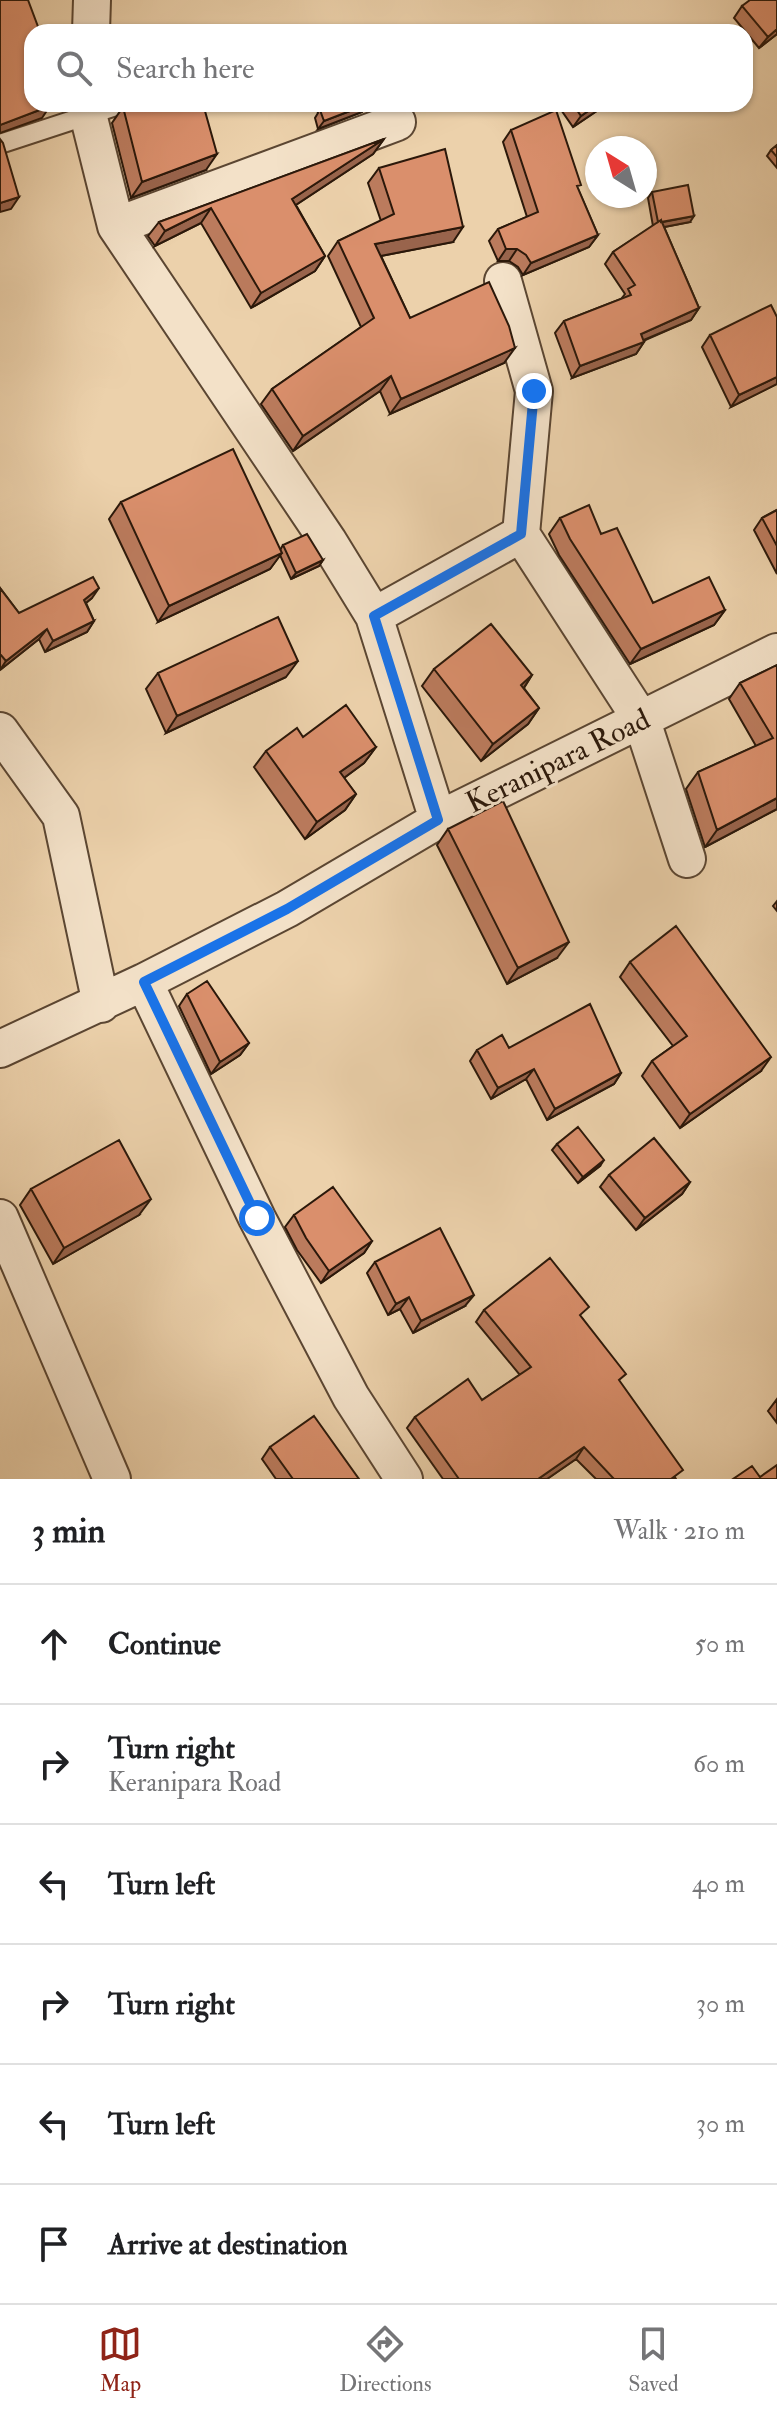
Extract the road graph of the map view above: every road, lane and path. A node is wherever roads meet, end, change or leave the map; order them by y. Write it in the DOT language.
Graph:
graph roads {
  1 [pos="92,0"];
  2 [pos="91,24"];
  3 [pos="80,112"];
  4 [pos="89,112"];
  5 [pos="0,144"];
  6 [pos="260,174"];
  7 [pos="116,226"];
  8 [pos="503,281"];
  9 [pos="521,534"];
  10 [pos="374,616"];
  11 [pos="777,652"];
  12 [pos="642,721"];
  13 [pos="0,731"];
  14 [pos="438,820"];
  15 [pos="687,859"];
  16 [pos="144,982"];
  17 [pos="101,1004"];
  18 [pos="0,1049"];
  19 [pos="0,1218"];
  20 [pos="112,1479"];
  21 [pos="404,1479"];
  1 -- 2 [label="street"];
  3 -- 5 [label="lane"];
  4 -- 7 [label="street"];
  6 -- 7 [label="street"];
  7 -- 10 [label="street"];
  8 -- 9 [label="street"];
  9 -- 10 [label="street"];
  9 -- 12 [label="street"];
  10 -- 14 [label="street"];
  11 -- 12 [label="street, Keranipara Road"];
  12 -- 14 [label="street, Keranipara Road"];
  12 -- 15 [label="street"];
  13 -- 17 [label="street"];
  14 -- 16 [label="street, Keranipara Road"];
  16 -- 17 [label="street, Keranipara Road"];
  16 -- 21 [label="street"];
  17 -- 18 [label="street, Keranipara Road"];
  19 -- 20 [label="street"];
}
